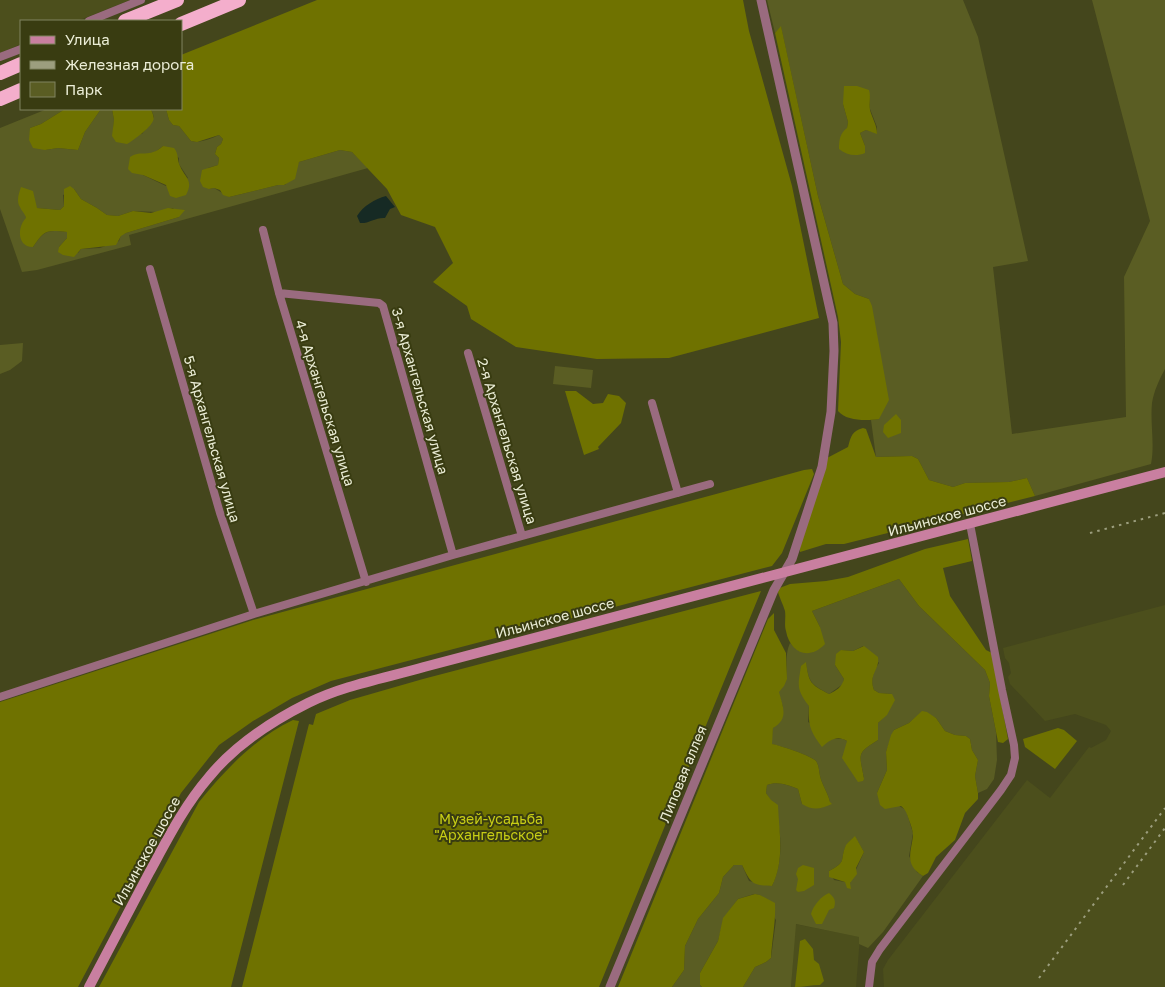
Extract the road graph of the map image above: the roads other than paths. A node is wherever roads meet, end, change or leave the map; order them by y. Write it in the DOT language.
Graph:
graph roads {
  1 [pos="141,0"];
  2 [pos="177,0"];
  3 [pos="239,0"];
  4 [pos="761,0"];
  5 [pos="91,20"];
  6 [pos="128,20"];
  7 [pos="182,24"];
  8 [pos="20,49"];
  9 [pos="0,57"];
  10 [pos="20,64"];
  11 [pos="0,73"];
  12 [pos="20,90"];
  13 [pos="0,99"];
  14 [pos="263,230"];
  15 [pos="150,270"];
  16 [pos="280,293"];
  17 [pos="468,353"];
  18 [pos="652,403"];
  19 [pos="1165,472"];
  20 [pos="710,484"];
  21 [pos="678,493"];
  22 [pos="970,524"];
  23 [pos="522,536"];
  24 [pos="453,555"];
  25 [pos="785,572"];
  26 [pos="366,582"];
  27 [pos="254,614"];
  28 [pos="0,697"];
  29 [pos="89,987"];
  30 [pos="610,987"];
  31 [pos="869,987"];
  1 -- 5 [label="street"];
  2 -- 6 [label="highway"];
  3 -- 7 [label="highway"];
  4 -- 25 [label="street, Липовая аллея"];
  8 -- 9 [label="street"];
  10 -- 11 [label="highway"];
  12 -- 13 [label="highway"];
  14 -- 16 [label="street, 4-я Архангельская улица"];
  15 -- 27 [label="street, 5-я Архангельская улица"];
  16 -- 24 [label="street, 3-я Архангельская улица"];
  16 -- 26 [label="street, 4-я Архангельская улица"];
  17 -- 23 [label="street, 2-я Архангельская улица"];
  18 -- 21 [label="street"];
  19 -- 22 [label="main road, Ильинское шоссе"];
  20 -- 21 [label="street"];
  21 -- 23 [label="street"];
  22 -- 25 [label="main road, Ильинское шоссе"];
  22 -- 31 [label="street"];
  23 -- 24 [label="street"];
  24 -- 26 [label="street"];
  25 -- 29 [label="main road, Ильинское шоссе"];
  25 -- 30 [label="street, Липовая аллея"];
  26 -- 27 [label="street"];
  27 -- 28 [label="street"];
}
